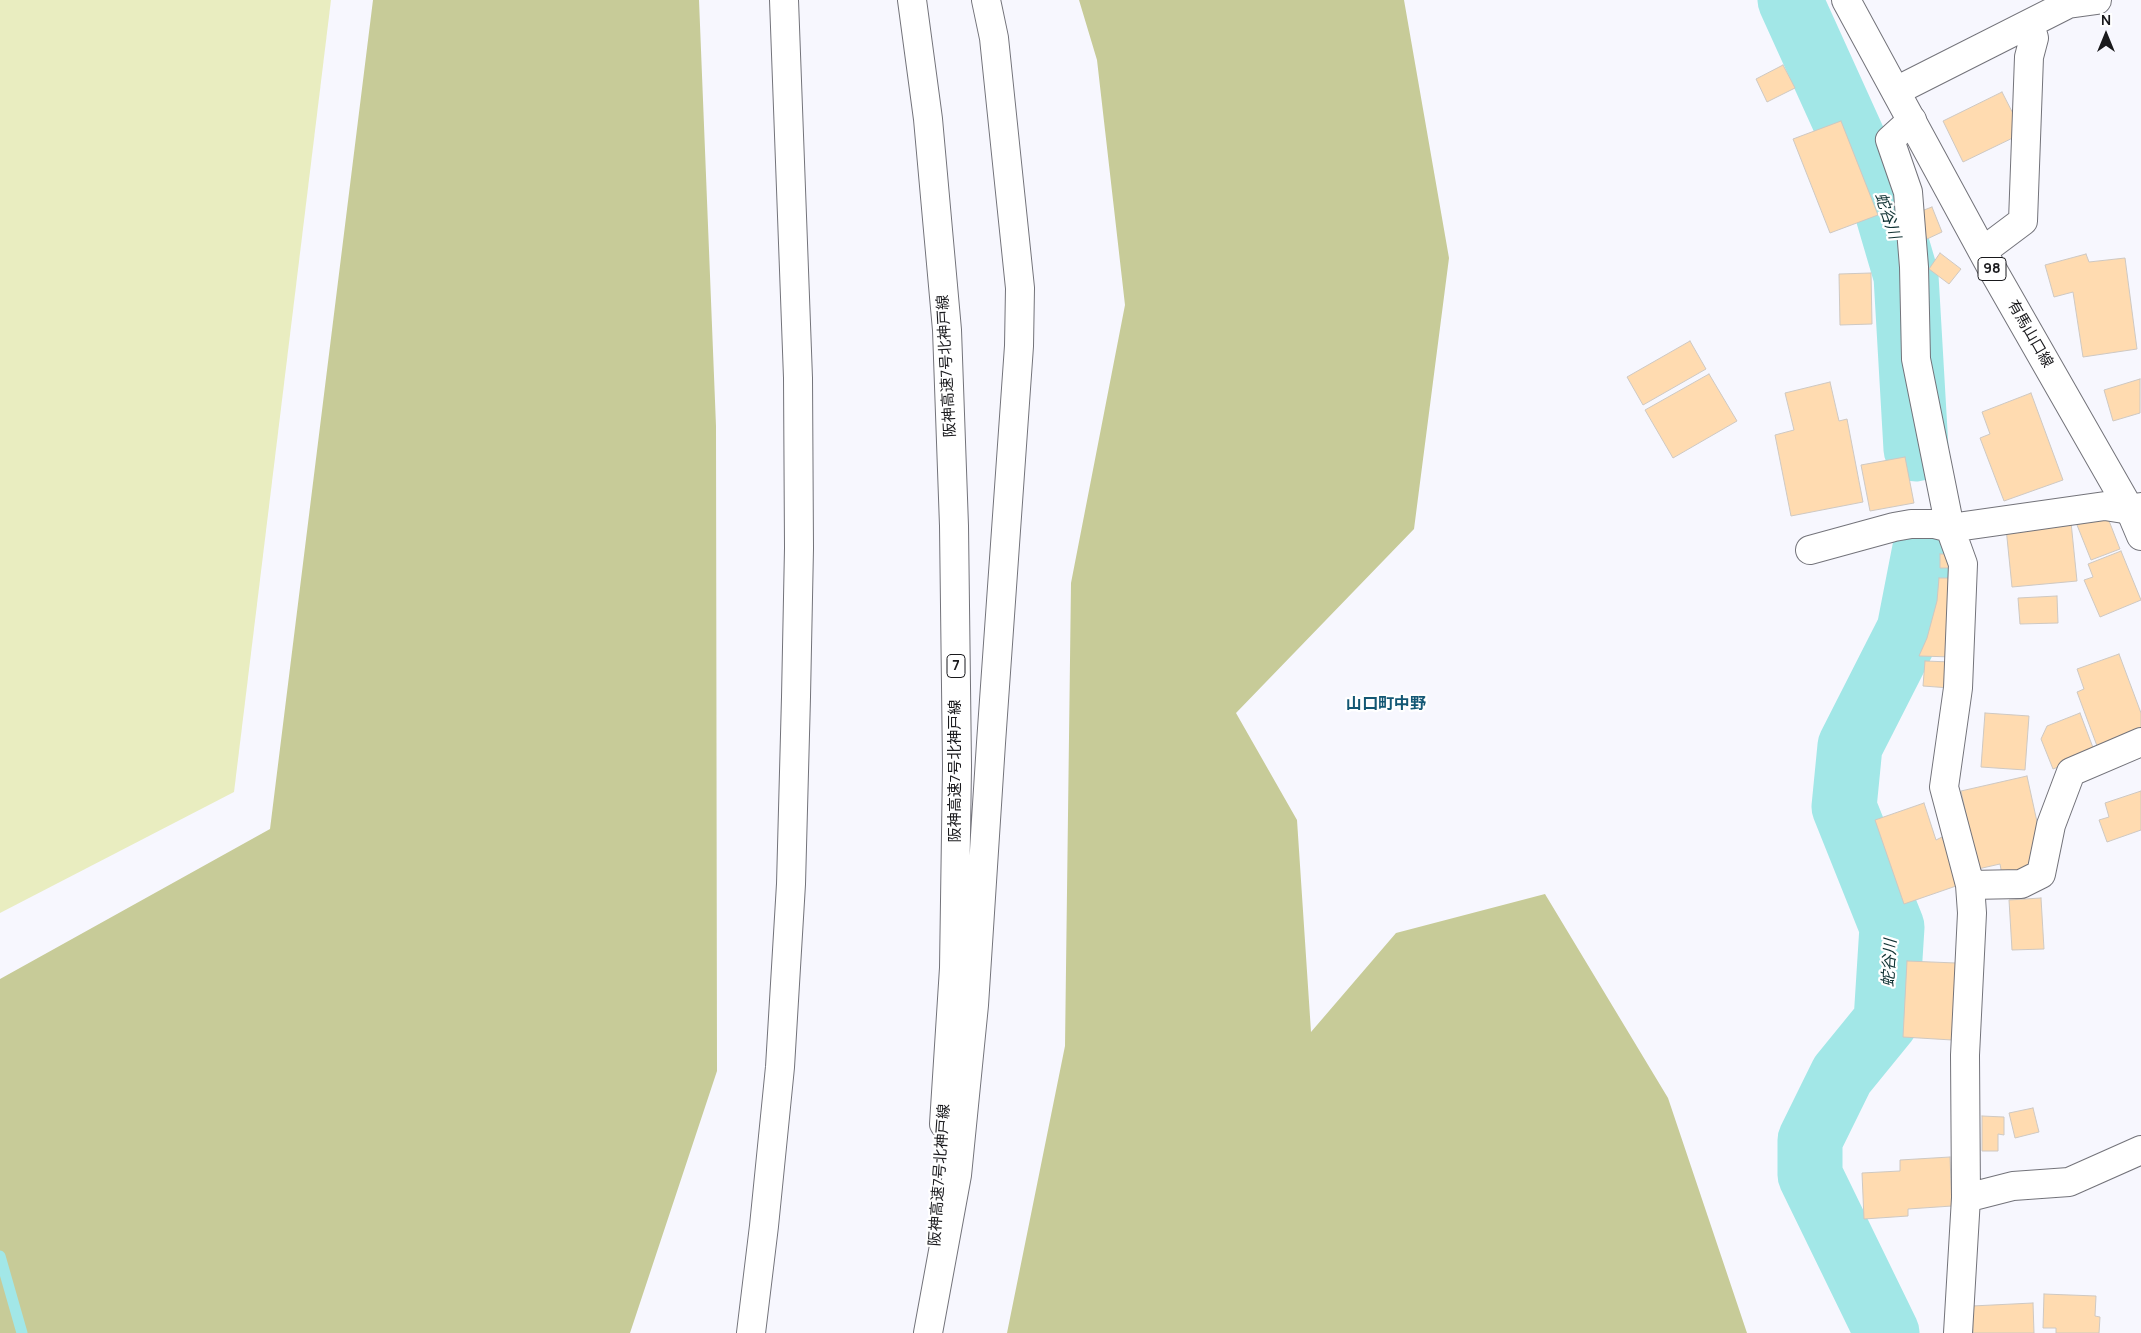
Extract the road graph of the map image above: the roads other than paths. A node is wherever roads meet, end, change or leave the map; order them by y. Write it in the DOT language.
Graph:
graph roads {
  1 [pos="770,0"];
  2 [pos="784,0"];
  3 [pos="912,0"];
  4 [pos="986,0"];
  5 [pos="1846,0"];
  6 [pos="2097,0"];
  7 [pos="2030,24"];
  8 [pos="1896,91"];
  9 [pos="1912,120"];
  10 [pos="792,199"];
  11 [pos="1983,251"];
  12 [pos="2136,508"];
  13 [pos="1950,528"];
  14 [pos="2141,536"];
  15 [pos="1810,550"];
  16 [pos="2141,742"];
  17 [pos="1970,886"];
  18 [pos="2141,1150"];
  19 [pos="1966,1198"];
  20 [pos="751,1333"];
  21 [pos="927,1333"];
  22 [pos="1958,1333"];
  1 -- 10 [label="main road"];
  2 -- 10 [label="main road"];
  3 -- 21 [label="main road, 阪神高速7号北神戸線 / 7"];
  4 -- 21 [label="main road"];
  5 -- 8 [label="main road, 有馬山口線 / 98"];
  6 -- 7 [label="main road"];
  7 -- 8 [label="main road"];
  7 -- 11 [label="main road"];
  8 -- 9 [label="main road, 有馬山口線 / 98"];
  9 -- 11 [label="main road, 有馬山口線 / 98"];
  9 -- 13 [label="main road"];
  10 -- 20 [label="main road"];
  11 -- 12 [label="main road, 有馬山口線 / 98"];
  12 -- 13 [label="main road"];
  12 -- 14 [label="main road, 有馬山口線 / 98"];
  13 -- 15 [label="main road"];
  13 -- 17 [label="main road"];
  16 -- 17 [label="main road"];
  17 -- 19 [label="main road"];
  18 -- 19 [label="main road"];
  19 -- 22 [label="main road"];
}
